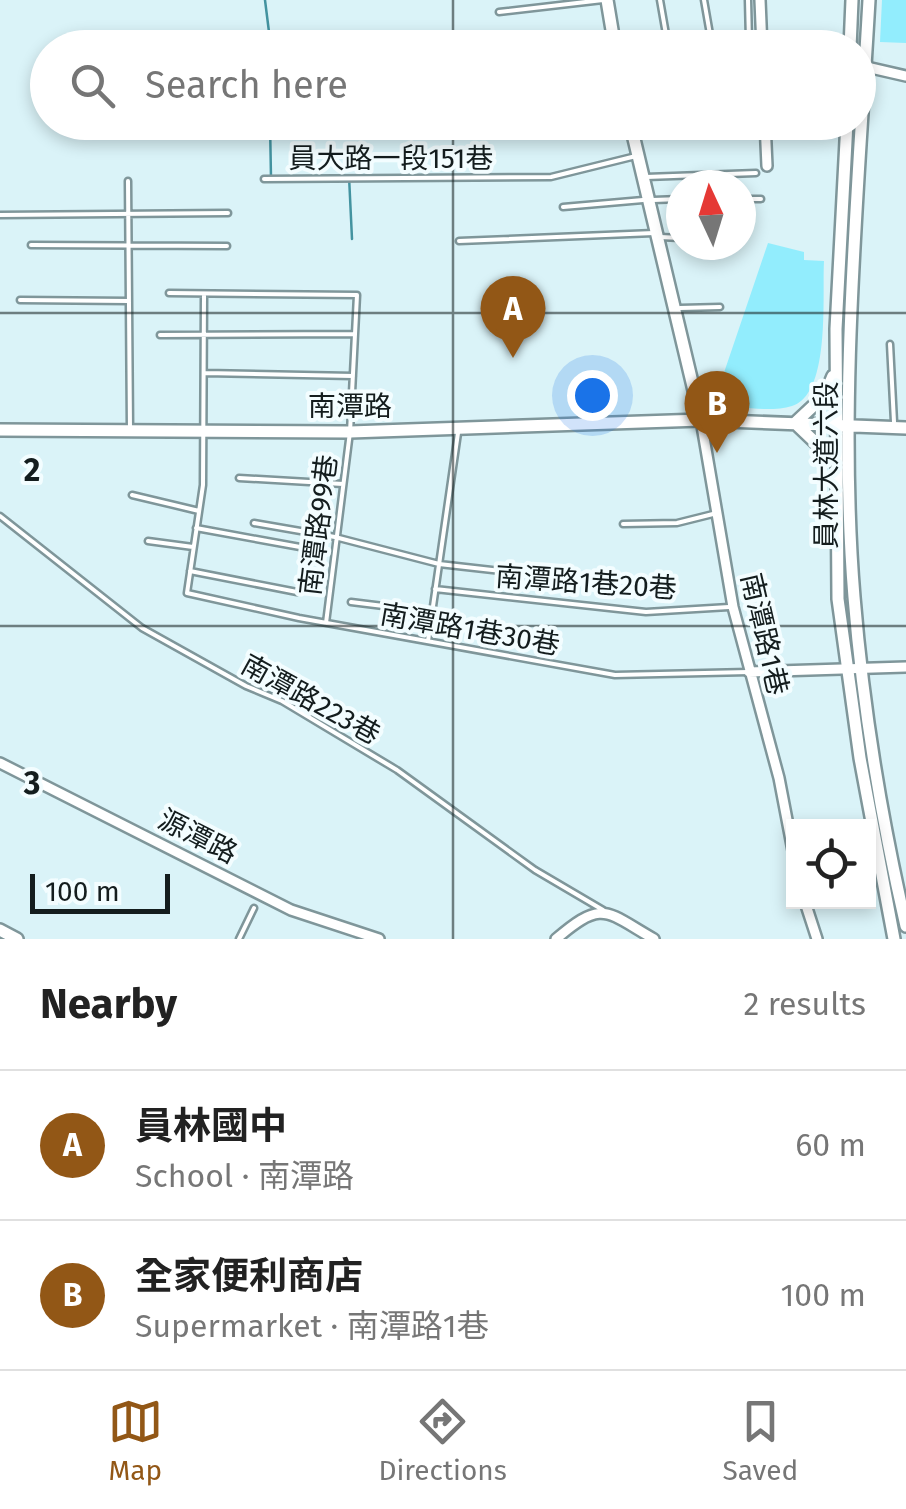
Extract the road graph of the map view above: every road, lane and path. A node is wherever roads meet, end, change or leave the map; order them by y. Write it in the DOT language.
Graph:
graph roads {
  1 [pos="605,0"];
  2 [pos="660,0"];
  3 [pos="704,0"];
  4 [pos="748,0"];
  5 [pos="760,0"];
  6 [pos="852,0"];
  7 [pos="869,0"];
  8 [pos="499,12"];
  9 [pos="611,30"];
  10 [pos="665,30"];
  11 [pos="710,30"];
  12 [pos="749,30"];
  13 [pos="761,30"];
  14 [pos="851,30"];
  15 [pos="866,30"];
  16 [pos="876,69"];
  17 [pos="906,76"];
  18 [pos="634,140"];
  19 [pos="766,140"];
  20 [pos="846,140"];
  21 [pos="860,140"];
  22 [pos="637,156"];
  23 [pos="767,166"];
  24 [pos="666,177"];
  25 [pos="641,178"];
  26 [pos="264,179"];
  27 [pos="128,181"];
  28 [pos="756,198"];
  29 [pos="760,198"];
  30 [pos="666,199"];
  31 [pos="646,200"];
  32 [pos="563,206"];
  33 [pos="228,213"];
  34 [pos="0,214"];
  35 [pos="128,215"];
  36 [pos="654,235"];
  37 [pos="666,236"];
  38 [pos="459,241"];
  39 [pos="31,245"];
  40 [pos="129,246"];
  41 [pos="228,246"];
  42 [pos="168,292"];
  43 [pos="204,296"];
  44 [pos="20,300"];
  45 [pos="129,300"];
  46 [pos="720,307"];
  47 [pos="671,308"];
  48 [pos="355,334"];
  49 [pos="160,335"];
  50 [pos="205,335"];
  51 [pos="890,344"];
  52 [pos="836,364"];
  53 [pos="205,373"];
  54 [pos="353,376"];
  55 [pos="701,420"];
  56 [pos="795,423"];
  57 [pos="837,424"];
  58 [pos="851,425"];
  59 [pos="900,428"];
  60 [pos="130,429"];
  61 [pos="0,430"];
  62 [pos="206,430"];
  63 [pos="458,430"];
  64 [pos="350,432"];
  65 [pos="837,463"];
  66 [pos="239,478"];
  67 [pos="343,484"];
  68 [pos="132,496"];
  69 [pos="199,510"];
  70 [pos="717,513"];
  71 [pos="0,516"];
  72 [pos="254,524"];
  73 [pos="623,524"];
  74 [pos="196,528"];
  75 [pos="335,537"];
  76 [pos="148,541"];
  77 [pos="300,547"];
  78 [pos="194,548"];
  79 [pos="439,564"];
  80 [pos="190,571"];
  81 [pos="572,579"];
  82 [pos="435,589"];
  83 [pos="298,592"];
  84 [pos="351,602"];
  85 [pos="733,607"];
  86 [pos="432,612"];
  87 [pos="326,623"];
  88 [pos="428,641"];
  89 [pos="906,666"];
  90 [pos="862,668"];
  91 [pos="846,669"];
  92 [pos="749,672"];
  93 [pos="0,763"];
  94 [pos="787,819"];
  95 [pos="906,862"];
  96 [pos="892,863"];
  97 [pos="254,908"];
  98 [pos="807,909"];
  99 [pos="608,912"];
  100 [pos="906,926"];
  101 [pos="0,930"];
  102 [pos="17,939"];
  103 [pos="238,939"];
  104 [pos="379,939"];
  105 [pos="556,939"];
  106 [pos="654,939"];
  107 [pos="817,939"];
  108 [pos="894,939"];
  1 -- 8 [label="lane"];
  1 -- 9 [label="main road"];
  2 -- 10 [label="lane"];
  3 -- 11 [label="lane"];
  4 -- 12 [label="lane"];
  5 -- 13 [label="street"];
  6 -- 14 [label="main road"];
  7 -- 15 [label="main road, 員林大道六段"];
  16 -- 17 [label="street"];
  18 -- 22 [label="main road"];
  19 -- 23 [label="street"];
  20 -- 52 [label="main road, 員林大道六段"];
  21 -- 58 [label="main road, 員林大道六段"];
  22 -- 25 [label="main road"];
  22 -- 26 [label="lane, 員大路一段151巷"];
  24 -- 25 [label="lane"];
  25 -- 31 [label="main road"];
  27 -- 35 [label="lane"];
  28 -- 29 [label="lane"];
  30 -- 31 [label="lane"];
  31 -- 32 [label="lane"];
  31 -- 36 [label="main road"];
  33 -- 35 [label="lane"];
  34 -- 35 [label="lane"];
  35 -- 40 [label="lane"];
  36 -- 37 [label="lane"];
  36 -- 38 [label="lane"];
  36 -- 47 [label="main road"];
  39 -- 40 [label="lane"];
  40 -- 41 [label="lane"];
  40 -- 45 [label="lane"];
  42 -- 43 [label="lane"];
  43 -- 48 [label="lane, 南潭路99巷"];
  43 -- 50 [label="lane"];
  44 -- 45 [label="lane"];
  45 -- 60 [label="lane"];
  46 -- 47 [label="lane"];
  47 -- 55 [label="main road"];
  48 -- 50 [label="lane"];
  48 -- 54 [label="lane, 南潭路99巷"];
  49 -- 50 [label="lane"];
  50 -- 53 [label="lane"];
  51 -- 59 [label="lane"];
  52 -- 56 [label="main road"];
  52 -- 57 [label="main road, 員林大道六段"];
  53 -- 54 [label="lane"];
  53 -- 62 [label="lane"];
  54 -- 64 [label="lane, 南潭路99巷"];
  55 -- 56 [label="main road, 南潭路"];
  55 -- 63 [label="main road, 南潭路"];
  55 -- 70 [label="street, 南潭路1巷"];
  56 -- 57 [label="main road, 南潭路"];
  56 -- 65 [label="main road"];
  57 -- 58 [label="main road, 南潭路"];
  57 -- 65 [label="main road, 員林大道六段"];
  58 -- 59 [label="main road, 南潭路"];
  58 -- 90 [label="main road, 員林大道六段"];
  60 -- 61 [label="main road, 南潭路"];
  60 -- 62 [label="main road, 南潭路"];
  62 -- 64 [label="main road, 南潭路"];
  62 -- 69 [label="lane"];
  63 -- 64 [label="main road, 南潭路"];
  63 -- 79 [label="lane"];
  64 -- 67 [label="lane, 南潭路99巷"];
  65 -- 91 [label="main road, 員林大道六段"];
  66 -- 67 [label="lane"];
  67 -- 75 [label="lane, 南潭路99巷"];
  68 -- 69 [label="lane"];
  69 -- 74 [label="lane"];
  70 -- 73 [label="lane"];
  70 -- 85 [label="street, 南潭路1巷"];
  71 -- 99 [label="lane, 南潭路223巷"];
  72 -- 75 [label="lane"];
  74 -- 77 [label="lane"];
  74 -- 78 [label="lane"];
  75 -- 79 [label="lane"];
  75 -- 87 [label="lane, 南潭路99巷"];
  76 -- 78 [label="lane"];
  78 -- 80 [label="lane"];
  79 -- 81 [label="lane"];
  79 -- 82 [label="lane"];
  80 -- 83 [label="lane"];
  80 -- 87 [label="lane, 南潭路1巷30巷"];
  82 -- 85 [label="lane, 南潭路1巷20巷"];
  82 -- 86 [label="lane"];
  84 -- 86 [label="lane"];
  85 -- 92 [label="street, 南潭路1巷"];
  86 -- 88 [label="lane"];
  87 -- 88 [label="lane, 南潭路1巷30巷"];
  88 -- 92 [label="lane, 南潭路1巷30巷"];
  89 -- 90 [label="street"];
  90 -- 91 [label="street"];
  90 -- 96 [label="main road, 員林大道六段"];
  91 -- 92 [label="street"];
  91 -- 108 [label="main road, 員林大道六段"];
  92 -- 94 [label="street, 南潭路1巷"];
  93 -- 104 [label="street, 源潭路"];
  95 -- 96 [label="street"];
  96 -- 100 [label="main road, 員林大道六段"];
  97 -- 103 [label="lane"];
  98 -- 107 [label="street"];
  99 -- 105 [label="street"];
  99 -- 106 [label="street"];
  101 -- 102 [label="main road"];
}
